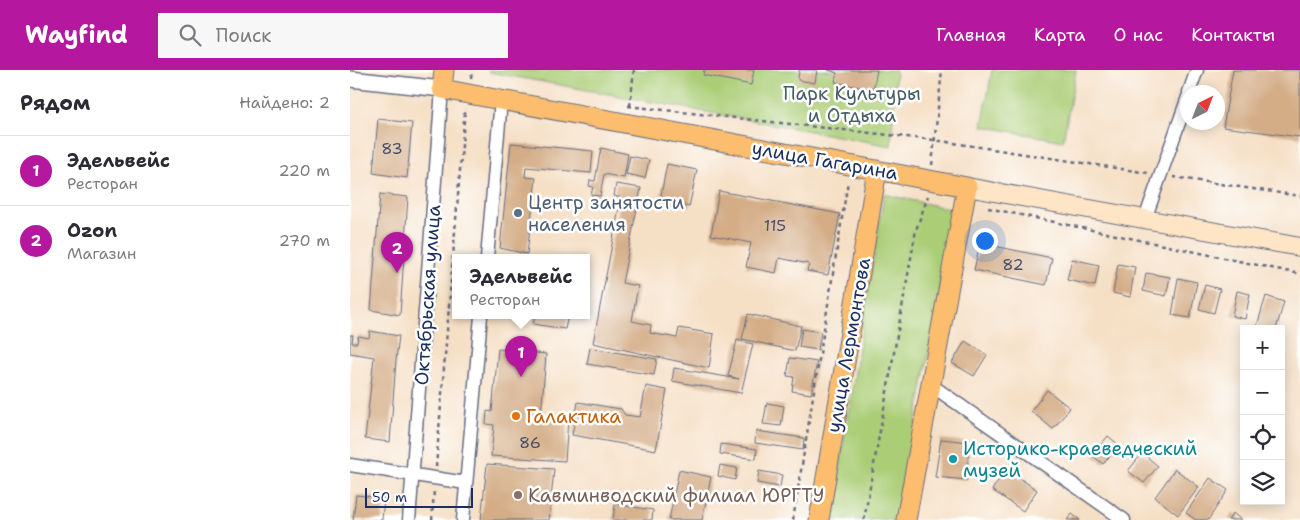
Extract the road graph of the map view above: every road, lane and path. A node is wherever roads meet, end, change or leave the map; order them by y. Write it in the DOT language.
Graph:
graph roads {
  1 [pos="444,70"];
  2 [pos="634,70"];
  3 [pos="942,70"];
  4 [pos="1197,70"];
  5 [pos="350,79"];
  6 [pos="1192,85"];
  7 [pos="442,89"];
  8 [pos="501,100"];
  9 [pos="466,102"];
  10 [pos="620,104"];
  11 [pos="628,115"];
  12 [pos="1180,119"];
  13 [pos="934,140"];
  14 [pos="877,170"];
  15 [pos="1160,175"];
  16 [pos="848,180"];
  17 [pos="930,180"];
  18 [pos="967,187"];
  19 [pos="1300,196"];
  20 [pos="1144,219"];
  21 [pos="1300,247"];
  22 [pos="454,254"];
  23 [pos="486,254"];
  24 [pos="452,272"];
  25 [pos="481,319"];
  26 [pos="931,386"];
  27 [pos="350,465"];
  28 [pos="413,475"];
  29 [pos="435,479"];
  30 [pos="466,483"];
  31 [pos="410,520"];
  32 [pos="432,520"];
  33 [pos="463,520"];
  34 [pos="793,520"];
  35 [pos="819,520"];
  36 [pos="864,520"];
  37 [pos="906,520"];
  38 [pos="1124,520"];
  1 -- 7 [label="main road, Октябрьская улица"];
  2 -- 11 [label="path"];
  3 -- 13 [label="path"];
  4 -- 6 [label="street"];
  5 -- 7 [label="street, улица Гагарина"];
  7 -- 8 [label="main road, улица Гагарина"];
  7 -- 28 [label="street, Октябрьская улица"];
  8 -- 11 [label="main road, улица Гагарина"];
  8 -- 23 [label="street"];
  9 -- 22 [label="path"];
  10 -- 11 [label="path"];
  11 -- 13 [label="path"];
  11 -- 14 [label="main road, улица Гагарина"];
  12 -- 15 [label="street"];
  13 -- 15 [label="path"];
  13 -- 17 [label="path"];
  14 -- 17 [label="main road, улица Гагарина"];
  14 -- 35 [label="main road, улица Лермонтова"];
  15 -- 19 [label="path"];
  15 -- 20 [label="street"];
  16 -- 34 [label="path"];
  17 -- 18 [label="main road, улица Гагарина"];
  17 -- 36 [label="path"];
  18 -- 20 [label="main road, улица Гагарина"];
  18 -- 26 [label="main road"];
  20 -- 21 [label="main road, улица Гагарина"];
  24 -- 29 [label="path"];
  25 -- 30 [label="street"];
  26 -- 37 [label="main road"];
  26 -- 38 [label="street"];
  27 -- 28 [label="street"];
  28 -- 29 [label="street"];
  28 -- 31 [label="street, Октябрьская улица"];
  29 -- 30 [label="street"];
  29 -- 32 [label="path"];
  30 -- 33 [label="street"];
}
